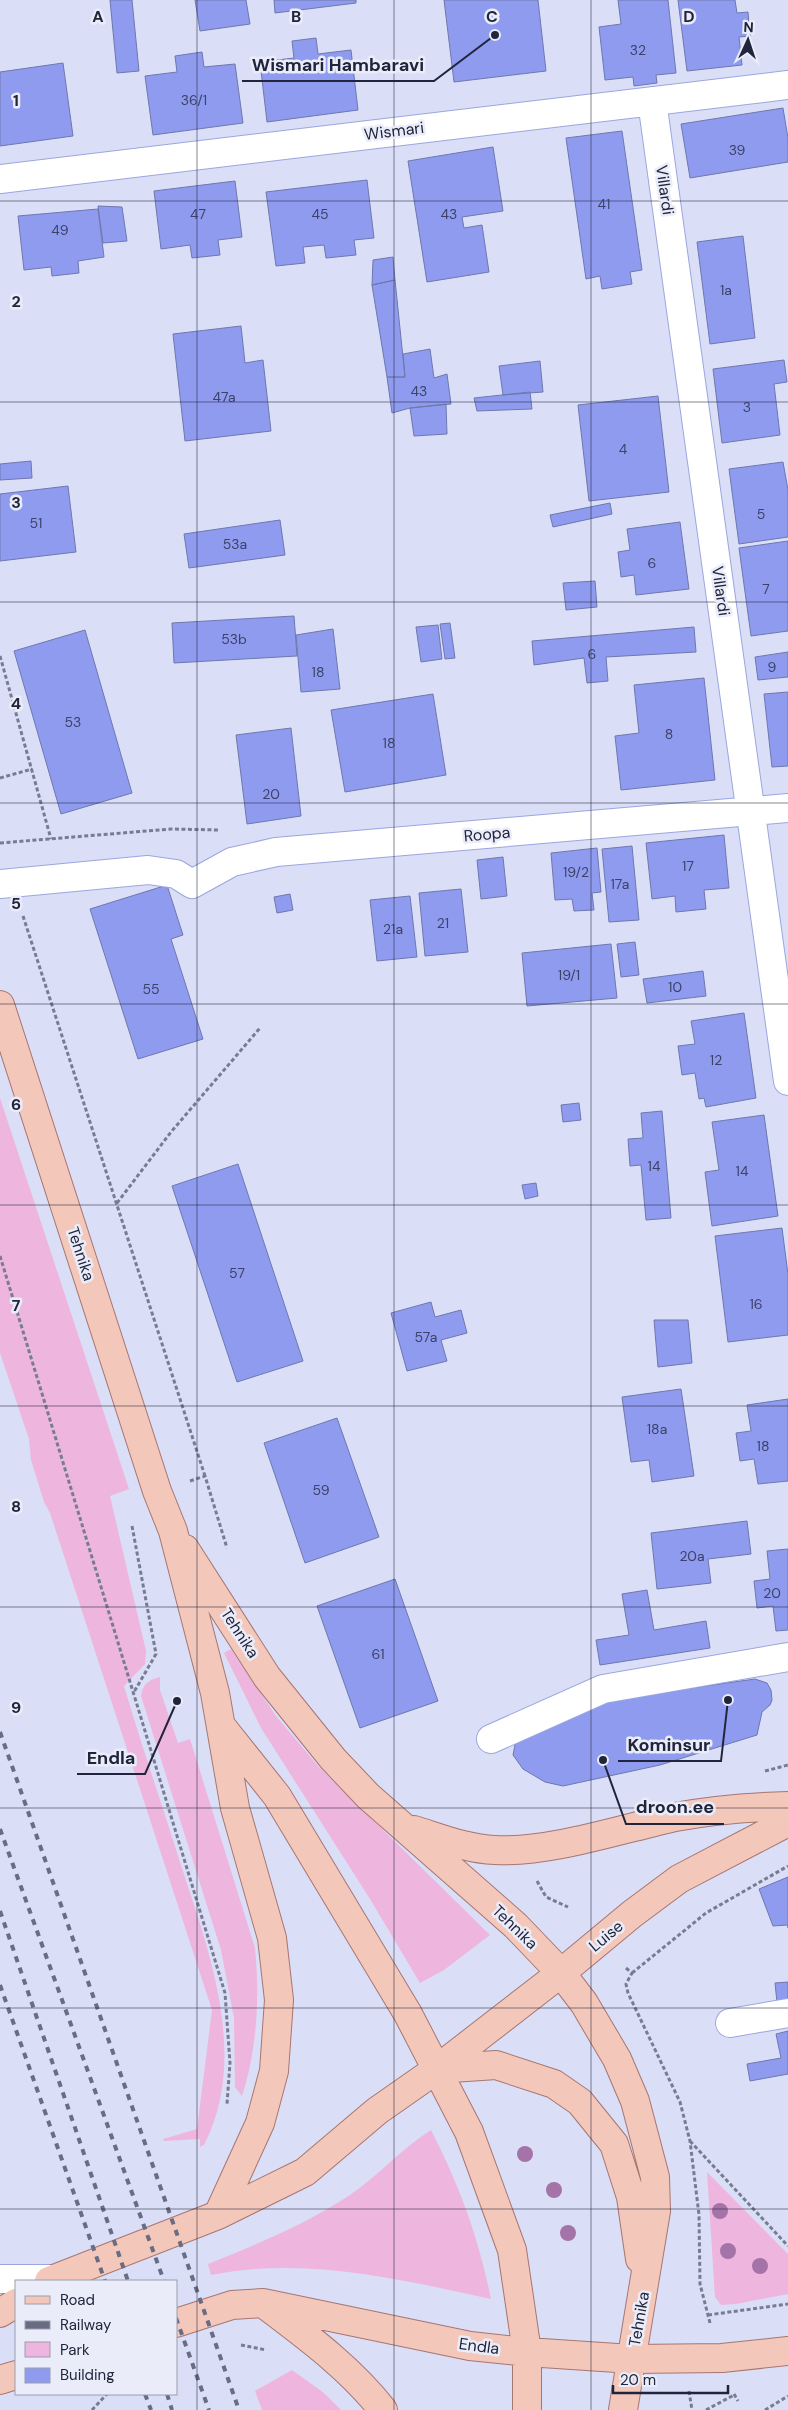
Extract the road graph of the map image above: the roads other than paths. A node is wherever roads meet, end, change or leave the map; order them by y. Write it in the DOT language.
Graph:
graph roads {
  1 [pos="788,85"];
  2 [pos="652,101"];
  3 [pos="0,179"];
  4 [pos="788,808"];
  5 [pos="752,810"];
  6 [pos="6,883"];
  7 [pos="0,1005"];
  8 [pos="788,1082"];
  9 [pos="173,1530"];
  10 [pos="788,1657"];
  11 [pos="221,1726"];
  12 [pos="492,1739"];
  13 [pos="788,1806"];
  14 [pos="788,1822"];
  15 [pos="404,1827"];
  16 [pos="561,1973"];
  17 [pos="788,2013"];
  18 [pos="730,2022"];
  19 [pos="437,2068"];
  20 [pos="218,2215"];
  21 [pos="0,2279"];
  22 [pos="26,2280"];
  23 [pos="55,2280"];
  24 [pos="644,2285"];
  25 [pos="15,2291"];
  26 [pos="0,2296"];
  27 [pos="263,2303"];
  28 [pos="15,2304"];
  29 [pos="0,2313"];
  30 [pos="178,2322"];
  31 [pos="788,2351"];
  32 [pos="527,2352"];
  33 [pos="632,2359"];
  34 [pos="15,2375"];
  35 [pos="0,2380"];
  36 [pos="382,2410"];
  37 [pos="527,2410"];
  38 [pos="623,2410"];
  1 -- 2 [label="street, Wismari"];
  2 -- 3 [label="street, Wismari"];
  2 -- 5 [label="street, Villardi"];
  4 -- 5 [label="street, Roopa"];
  5 -- 6 [label="street, Roopa"];
  5 -- 8 [label="street, Villardi"];
  7 -- 9 [label="main road, Tehnika"];
  9 -- 11 [label="main road, Tehnika"];
  9 -- 15 [label="main road, Tehnika"];
  10 -- 12 [label="street"];
  11 -- 19 [label="main road, Tehnika"];
  11 -- 20 [label="main road"];
  13 -- 15 [label="main road"];
  14 -- 16 [label="main road, Luise"];
  15 -- 16 [label="main road, Tehnika"];
  16 -- 19 [label="main road, Luise"];
  16 -- 24 [label="main road, Tehnika"];
  17 -- 18 [label="street"];
  19 -- 20 [label="main road"];
  19 -- 24 [label="main road"];
  19 -- 32 [label="main road, Tehnika"];
  20 -- 23 [label="main road"];
  21 -- 22 [label="street"];
  24 -- 33 [label="main road, Tehnika"];
  25 -- 26 [label="main road"];
  27 -- 30 [label="main road, Endla"];
  27 -- 32 [label="main road, Endla"];
  27 -- 36 [label="main road"];
  28 -- 29 [label="main road"];
  31 -- 33 [label="main road, Endla"];
  32 -- 33 [label="main road, Endla"];
  32 -- 37 [label="main road, Tehnika"];
  33 -- 38 [label="main road, Tehnika"];
  34 -- 35 [label="main road"];
}
